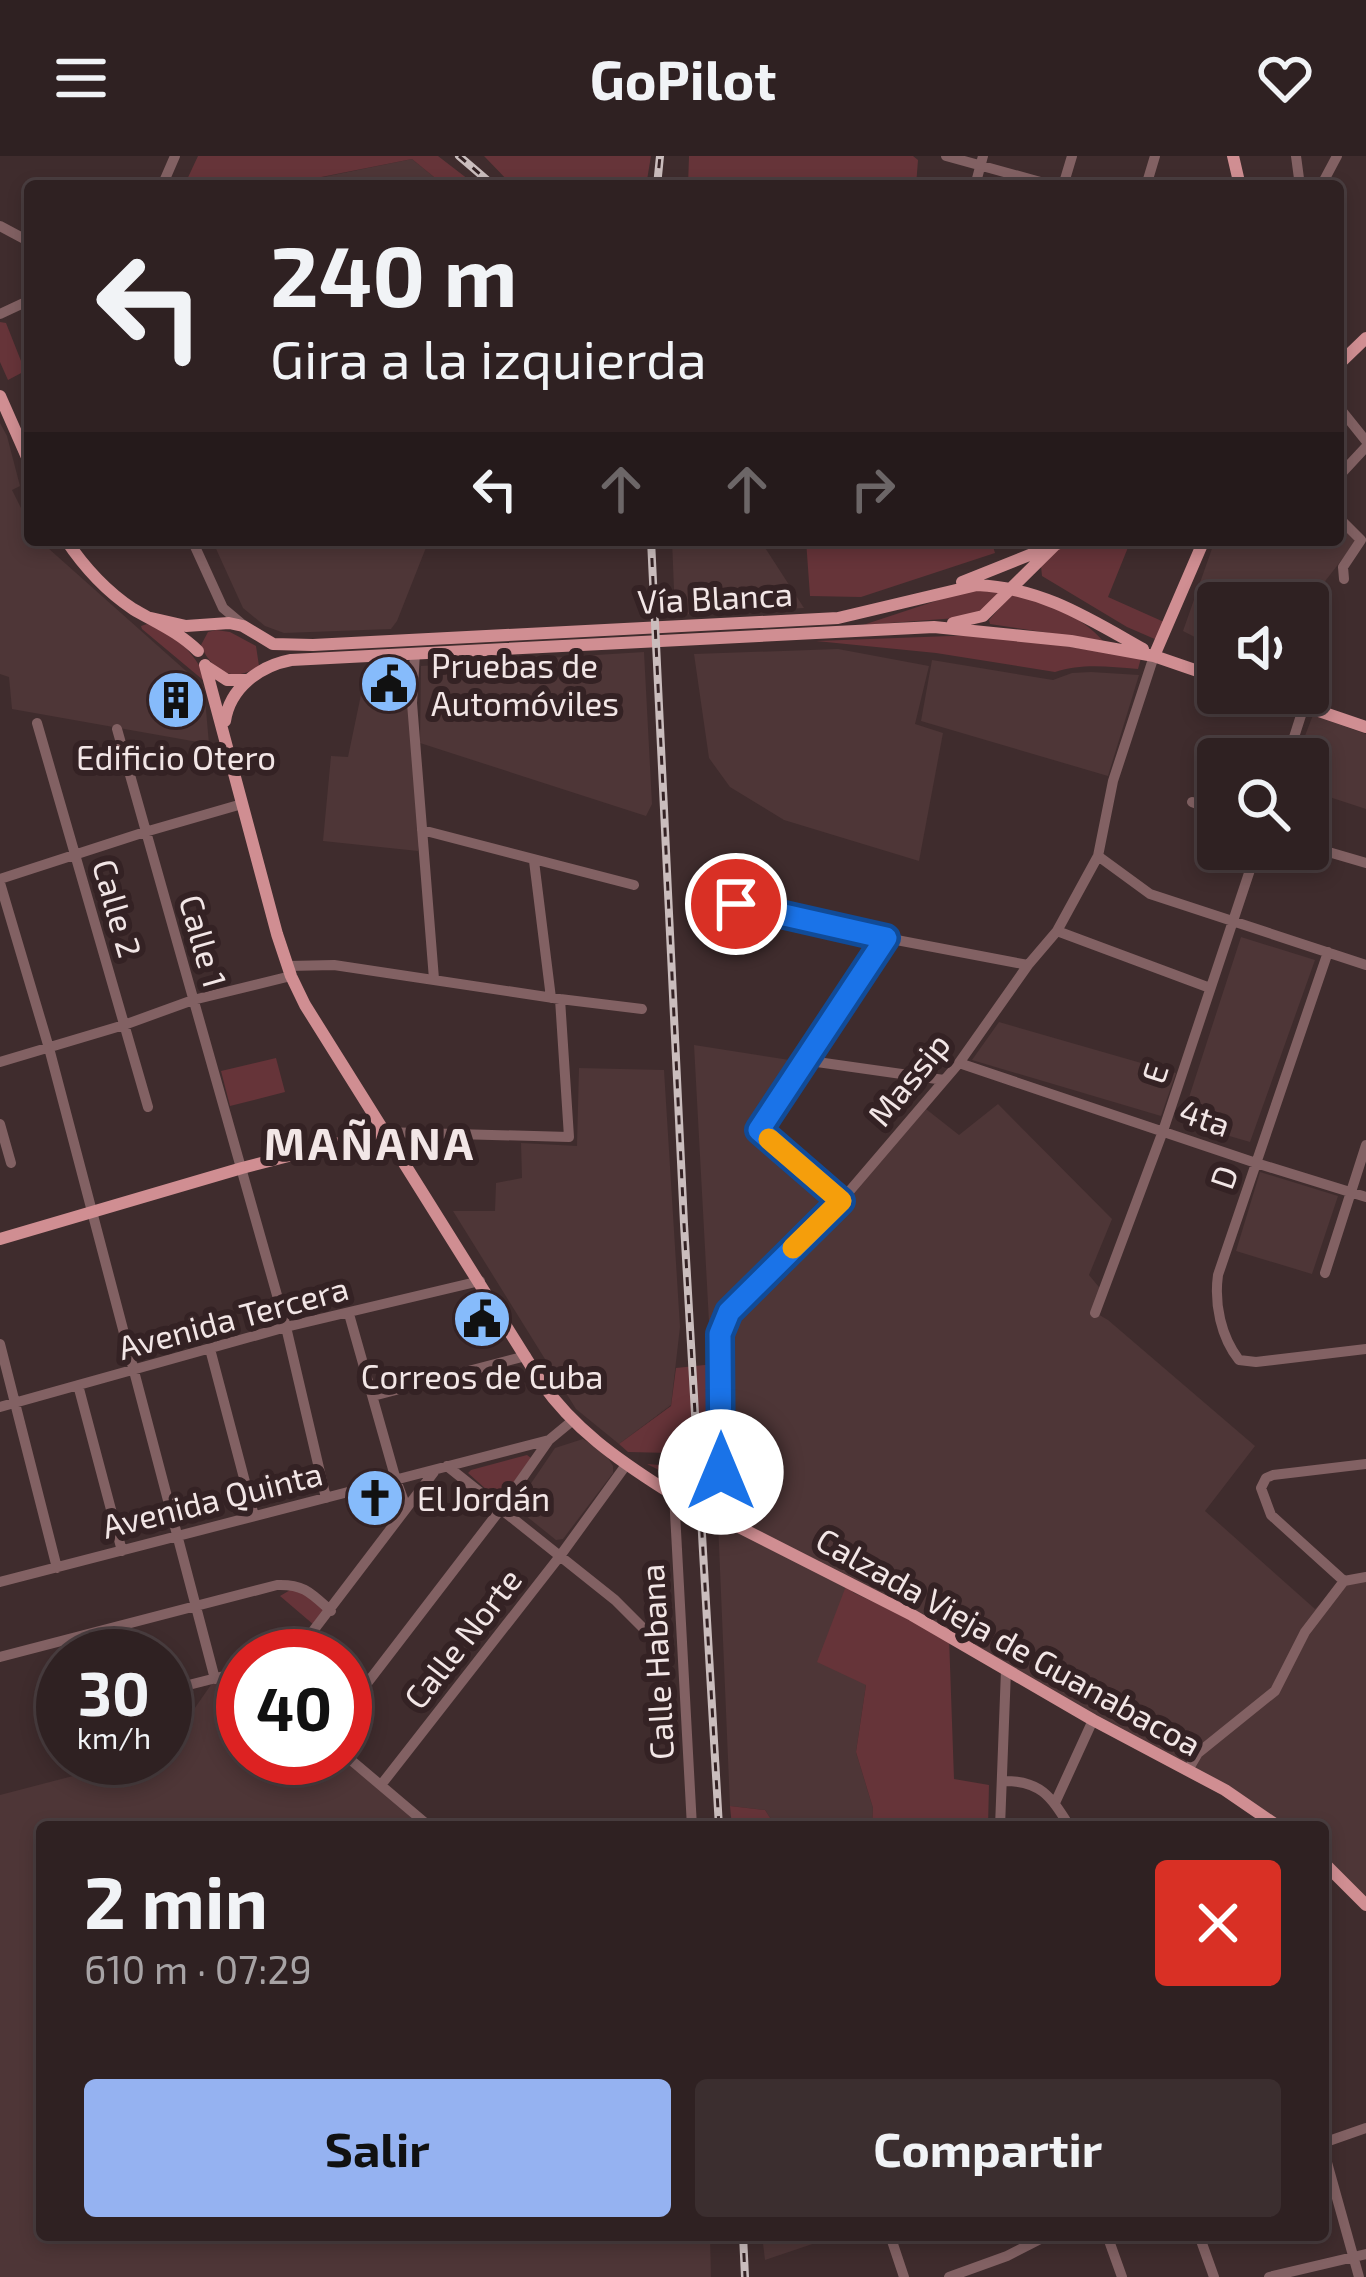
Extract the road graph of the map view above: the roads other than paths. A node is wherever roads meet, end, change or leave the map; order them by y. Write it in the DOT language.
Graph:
graph roads {
  1 [pos="946,156"];
  2 [pos="982,161"];
  3 [pos="1041,180"];
  4 [pos="1366,338"];
  5 [pos="1344,358"];
  6 [pos="0,396"];
  7 [pos="1344,414"];
  8 [pos="1366,444"];
  9 [pos="24,450"];
  10 [pos="1344,470"];
  11 [pos="1344,523"];
  12 [pos="70,546"];
  13 [pos="196,546"];
  14 [pos="1053,546"];
  15 [pos="1057,546"];
  16 [pos="1201,546"];
  17 [pos="1036,564"];
  18 [pos="1344,579"];
  19 [pos="1012,588"];
  20 [pos="946,590"];
  21 [pos="1040,596"];
  22 [pos="224,608"];
  23 [pos="151,618"];
  24 [pos="207,624"];
  25 [pos="934,627"];
  26 [pos="260,636"];
  27 [pos="198,651"];
  28 [pos="415,653"];
  29 [pos="1154,656"];
  30 [pos="206,665"];
  31 [pos="1197,671"];
  32 [pos="260,673"];
  33 [pos="1328,714"];
  34 [pos="37,723"];
  35 [pos="1366,727"];
  36 [pos="117,729"];
  37 [pos="225,740"];
  38 [pos="1192,802"];
  39 [pos="242,804"];
  40 [pos="1197,804"];
  41 [pos="422,830"];
  42 [pos="145,832"];
  43 [pos="1329,852"];
  44 [pos="75,856"];
  45 [pos="1098,856"];
  46 [pos="534,861"];
  47 [pos="1366,863"];
  48 [pos="1250,870"];
  49 [pos="0,881"];
  50 [pos="634,885"];
  51 [pos="699,895"];
  52 [pos="1233,921"];
  53 [pos="1057,931"];
  54 [pos="886,938"];
  55 [pos="1328,952"];
  56 [pos="1366,964"];
  57 [pos="1028,965"];
  58 [pos="290,971"];
  59 [pos="434,979"];
  60 [pos="1210,988"];
  61 [pos="555,999"];
  62 [pos="193,1000"];
  63 [pos="643,1009"];
  64 [pos="124,1025"];
  65 [pos="49,1048"];
  66 [pos="803,1060"];
  67 [pos="0,1062"];
  68 [pos="959,1063"];
  69 [pos="944,1080"];
  70 [pos="148,1107"];
  71 [pos="0,1124"];
  72 [pos="1163,1131"];
  73 [pos="382,1132"];
  74 [pos="1366,1145"];
  75 [pos="11,1163"];
  76 [pos="1256,1163"];
  77 [pos="242,1168"];
  78 [pos="1351,1192"];
  79 [pos="1366,1197"];
  80 [pos="841,1201"];
  81 [pos="93,1213"];
  82 [pos="0,1239"];
  83 [pos="1325,1273"];
  84 [pos="480,1281"];
  85 [pos="1095,1313"];
  86 [pos="349,1314"];
  87 [pos="286,1327"];
  88 [pos="0,1344"];
  89 [pos="210,1349"];
  90 [pos="1366,1349"];
  91 [pos="526,1356"];
  92 [pos="134,1370"];
  93 [pos="79,1385"];
  94 [pos="373,1396"];
  95 [pos="16,1402"];
  96 [pos="0,1407"];
  97 [pos="572,1421"];
  98 [pos="549,1441"];
  99 [pos="1366,1464"];
  100 [pos="626,1465"];
  101 [pos="441,1468"];
  102 [pos="396,1480"];
  103 [pos="674,1494"];
  104 [pos="326,1498"];
  105 [pos="406,1507"];
  106 [pos="500,1510"];
  107 [pos="254,1516"];
  108 [pos="721,1518"];
  109 [pos="178,1537"];
  110 [pos="122,1551"];
  111 [pos="560,1556"];
  112 [pos="57,1568"];
  113 [pos="1366,1577"];
  114 [pos="1344,1581"];
  115 [pos="0,1582"];
  116 [pos="196,1606"];
  117 [pos="331,1611"];
  118 [pos="316,1629"];
  119 [pos="652,1636"];
  120 [pos="0,1657"];
  121 [pos="1006,1670"];
  122 [pos="372,1677"];
  123 [pos="215,1678"];
  124 [pos="192,1684"];
  125 [pos="1093,1720"];
  126 [pos="1188,1770"];
  127 [pos="372,1778"];
  128 [pos="1002,1781"];
  129 [pos="381,1785"];
  130 [pos="1055,1803"];
  131 [pos="423,1821"];
  132 [pos="692,1821"];
  133 [pos="1000,1821"];
  134 [pos="1066,1821"];
  135 [pos="1259,1821"];
  136 [pos="1329,1868"];
  137 [pos="1366,1905"];
  138 [pos="1366,2128"];
  139 [pos="1329,2143"];
  140 [pos="1329,2164"];
  141 [pos="892,2241"];
  142 [pos="1036,2241"];
  143 [pos="1109,2241"];
  144 [pos="1201,2241"];
  145 [pos="1359,2255"];
  146 [pos="904,2277"];
  147 [pos="949,2277"];
  148 [pos="1122,2277"];
  149 [pos="1214,2277"];
  150 [pos="1269,2277"];
  151 [pos="1358,2277"];
  1 -- 2 [label="street"];
  2 -- 3 [label="street"];
  4 -- 5 [label="main road"];
  6 -- 9 [label="main road"];
  7 -- 8 [label="street"];
  8 -- 10 [label="street"];
  11 -- 18 [label="street"];
  12 -- 23 [label="main road"];
  13 -- 22 [label="street"];
  14 -- 20 [label="main road"];
  15 -- 17 [label="main road"];
  16 -- 29 [label="main road"];
  17 -- 19 [label="main road"];
  17 -- 21 [label="main road"];
  19 -- 20 [label="main road, Vía Blanca"];
  19 -- 21 [label="main road, Vía Blanca"];
  19 -- 25 [label="main road"];
  20 -- 26 [label="main road, Vía Blanca"];
  21 -- 29 [label="main road, Vía Blanca"];
  22 -- 24 [label="street"];
  22 -- 26 [label="street"];
  23 -- 24 [label="main road"];
  23 -- 27 [label="main road"];
  24 -- 26 [label="main road"];
  24 -- 27 [label="main road"];
  25 -- 28 [label="main road, Vía Blanca"];
  25 -- 29 [label="main road, Vía Blanca"];
  26 -- 32 [label="main road"];
  27 -- 30 [label="main road"];
  28 -- 32 [label="main road, Vía Blanca"];
  28 -- 41 [label="street"];
  29 -- 31 [label="main road, Vía Blanca"];
  29 -- 45 [label="street, Massip"];
  30 -- 32 [label="main road"];
  30 -- 37 [label="main road, Calzada Vieja de Guanabacoa"];
  32 -- 37 [label="main road"];
  33 -- 35 [label="main road"];
  34 -- 44 [label="street, Calle 2"];
  36 -- 42 [label="street, Calle 1"];
  37 -- 39 [label="main road, Calzada Vieja de Guanabacoa"];
  38 -- 40 [label="street"];
  39 -- 42 [label="street"];
  39 -- 58 [label="main road, Calzada Vieja de Guanabacoa"];
  41 -- 46 [label="street"];
  41 -- 59 [label="street"];
  42 -- 44 [label="street"];
  42 -- 62 [label="street, Calle 1"];
  43 -- 47 [label="street"];
  44 -- 49 [label="street"];
  44 -- 64 [label="street, Calle 2"];
  45 -- 52 [label="street"];
  45 -- 53 [label="street, Massip"];
  46 -- 50 [label="street"];
  46 -- 61 [label="street"];
  48 -- 52 [label="street, E"];
  49 -- 65 [label="street"];
  51 -- 54 [label="street"];
  52 -- 55 [label="street"];
  52 -- 60 [label="street, E"];
  53 -- 57 [label="street, Massip"];
  53 -- 60 [label="street"];
  54 -- 57 [label="street"];
  54 -- 66 [label="street"];
  55 -- 56 [label="street"];
  55 -- 76 [label="street, D"];
  57 -- 68 [label="street, Massip"];
  58 -- 59 [label="street"];
  58 -- 62 [label="street"];
  58 -- 73 [label="main road, Calzada Vieja de Guanabacoa"];
  59 -- 61 [label="street"];
  60 -- 72 [label="street, E"];
  61 -- 63 [label="street"];
  61 -- 73 [label="street"];
  62 -- 64 [label="street"];
  62 -- 77 [label="street, Calle 1"];
  64 -- 65 [label="street"];
  64 -- 70 [label="street, Calle 2"];
  65 -- 67 [label="street"];
  65 -- 81 [label="street"];
  66 -- 69 [label="street"];
  66 -- 80 [label="street"];
  68 -- 69 [label="street, Massip"];
  68 -- 72 [label="street, 4ta"];
  69 -- 80 [label="street, Massip"];
  71 -- 75 [label="street"];
  72 -- 76 [label="street, 4ta"];
  72 -- 85 [label="street, E"];
  73 -- 77 [label="main road"];
  73 -- 84 [label="main road, Calzada Vieja de Guanabacoa"];
  74 -- 78 [label="street"];
  76 -- 78 [label="street, 4ta"];
  76 -- 90 [label="street, D"];
  77 -- 81 [label="main road"];
  77 -- 87 [label="street"];
  78 -- 79 [label="street, 4ta"];
  78 -- 83 [label="street"];
  80 -- 108 [label="street, Massip"];
  81 -- 82 [label="main road"];
  81 -- 92 [label="street"];
  84 -- 86 [label="street, Avenida Tercera"];
  84 -- 91 [label="main road, Calzada Vieja de Guanabacoa"];
  86 -- 87 [label="street, Avenida Tercera"];
  86 -- 94 [label="street"];
  87 -- 89 [label="street, Avenida Tercera"];
  87 -- 104 [label="street"];
  88 -- 95 [label="street"];
  89 -- 92 [label="street, Avenida Tercera"];
  89 -- 107 [label="street"];
  91 -- 94 [label="street"];
  91 -- 97 [label="main road, Calzada Vieja de Guanabacoa"];
  92 -- 93 [label="street, Avenida Tercera"];
  92 -- 109 [label="street"];
  93 -- 95 [label="street, Avenida Tercera"];
  93 -- 110 [label="street"];
  94 -- 102 [label="street"];
  95 -- 96 [label="street, Avenida Tercera"];
  95 -- 112 [label="street"];
  97 -- 98 [label="street, Avenida Quinta"];
  97 -- 100 [label="main road, Calzada Vieja de Guanabacoa"];
  98 -- 101 [label="street, Avenida Quinta"];
  98 -- 106 [label="street"];
  99 -- 114 [label="street"];
  100 -- 103 [label="main road, Calzada Vieja de Guanabacoa"];
  100 -- 111 [label="street, Calle Norte"];
  101 -- 102 [label="street, Avenida Quinta"];
  101 -- 105 [label="street"];
  101 -- 106 [label="street"];
  102 -- 104 [label="street, Avenida Quinta"];
  102 -- 105 [label="street"];
  103 -- 108 [label="main road, Calzada Vieja de Guanabacoa"];
  103 -- 132 [label="street, Calle Habana"];
  104 -- 107 [label="street, Avenida Quinta"];
  105 -- 117 [label="street"];
  106 -- 111 [label="street"];
  106 -- 122 [label="street"];
  107 -- 109 [label="street, Avenida Quinta"];
  108 -- 121 [label="main road, Calzada Vieja de Guanabacoa"];
  109 -- 110 [label="street, Avenida Quinta"];
  109 -- 116 [label="street"];
  110 -- 112 [label="street, Avenida Quinta"];
  111 -- 119 [label="street"];
  111 -- 129 [label="street, Calle Norte"];
  112 -- 115 [label="street, Avenida Quinta"];
  113 -- 114 [label="street"];
  114 -- 126 [label="street"];
  116 -- 117 [label="street"];
  116 -- 120 [label="street"];
  116 -- 123 [label="street"];
  117 -- 118 [label="street"];
  121 -- 125 [label="main road, Calzada Vieja de Guanabacoa"];
  121 -- 128 [label="street"];
  123 -- 124 [label="street"];
  125 -- 126 [label="main road, Calzada Vieja de Guanabacoa"];
  125 -- 130 [label="street"];
  126 -- 135 [label="main road, Calzada Vieja de Guanabacoa"];
  127 -- 129 [label="street"];
  128 -- 130 [label="street"];
  128 -- 133 [label="street"];
  129 -- 131 [label="street"];
  130 -- 134 [label="street"];
  136 -- 137 [label="main road"];
  138 -- 139 [label="street"];
  140 -- 145 [label="street"];
  141 -- 146 [label="street"];
  142 -- 147 [label="street"];
  143 -- 148 [label="street"];
  144 -- 149 [label="street"];
  145 -- 150 [label="street"];
  145 -- 151 [label="street"];
}
